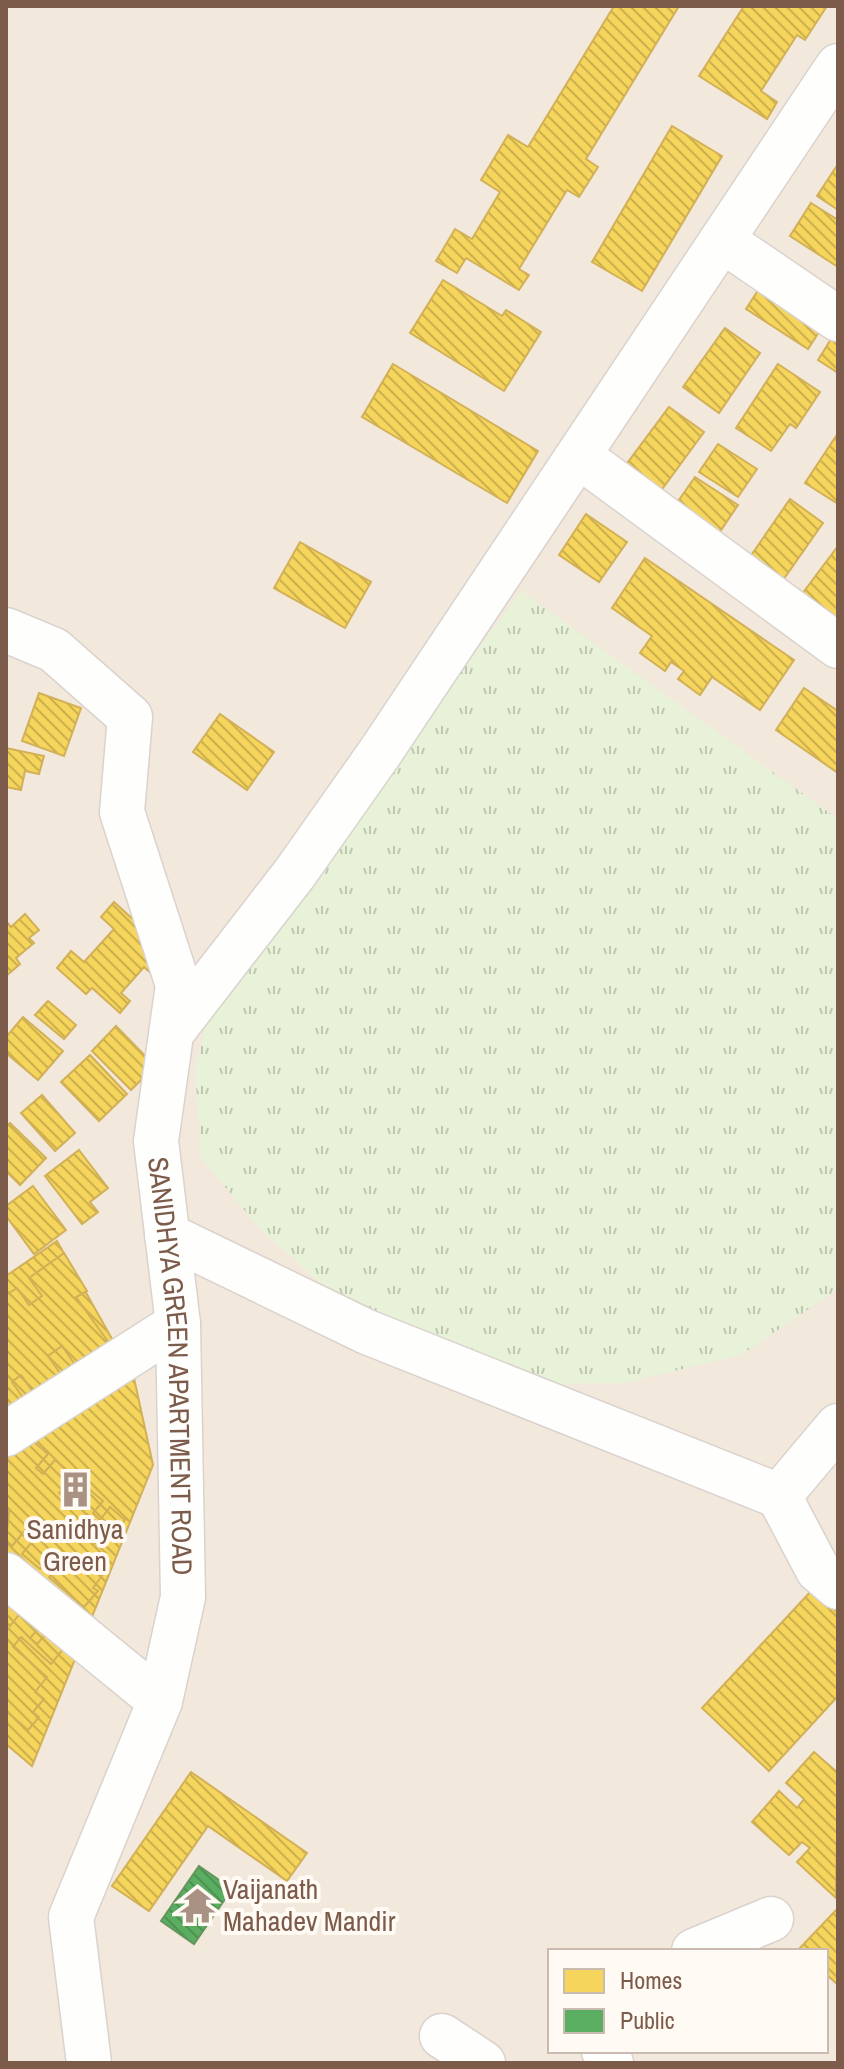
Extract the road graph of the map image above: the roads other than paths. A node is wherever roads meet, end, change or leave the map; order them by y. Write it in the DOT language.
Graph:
graph roads {
  1 [pos="838,66"];
  2 [pos="824,119"];
  3 [pos="722,240"];
  4 [pos="838,319"];
  5 [pos="579,456"];
  6 [pos="6,630"];
  7 [pos="838,646"];
  8 [pos="171,1033"];
  9 [pos="167,1235"];
  10 [pos="178,1324"];
  11 [pos="838,1426"];
  12 [pos="6,1434"];
  13 [pos="779,1496"];
  14 [pos="6,1575"];
  15 [pos="838,1587"];
  16 [pos="160,1701"];
  17 [pos="771,1919"];
  18 [pos="699,1949"];
  19 [pos="442,2036"];
  20 [pos="89,2063"];
  21 [pos="483,2063"];
  1 -- 2 [label="street"];
  2 -- 3 [label="street"];
  3 -- 4 [label="street"];
  3 -- 5 [label="street"];
  5 -- 7 [label="street"];
  5 -- 8 [label="street"];
  6 -- 8 [label="street, SANIDHYA GREEN APARTMENT ROAD"];
  8 -- 9 [label="street, SANIDHYA GREEN APARTMENT ROAD"];
  9 -- 10 [label="street, SANIDHYA GREEN APARTMENT ROAD"];
  9 -- 13 [label="street"];
  10 -- 12 [label="street"];
  10 -- 16 [label="street, SANIDHYA GREEN APARTMENT ROAD"];
  11 -- 13 [label="street"];
  13 -- 15 [label="street"];
  14 -- 16 [label="street"];
  16 -- 20 [label="street, SANIDHYA GREEN APARTMENT ROAD"];
  17 -- 18 [label="street"];
  19 -- 21 [label="street"];
}
